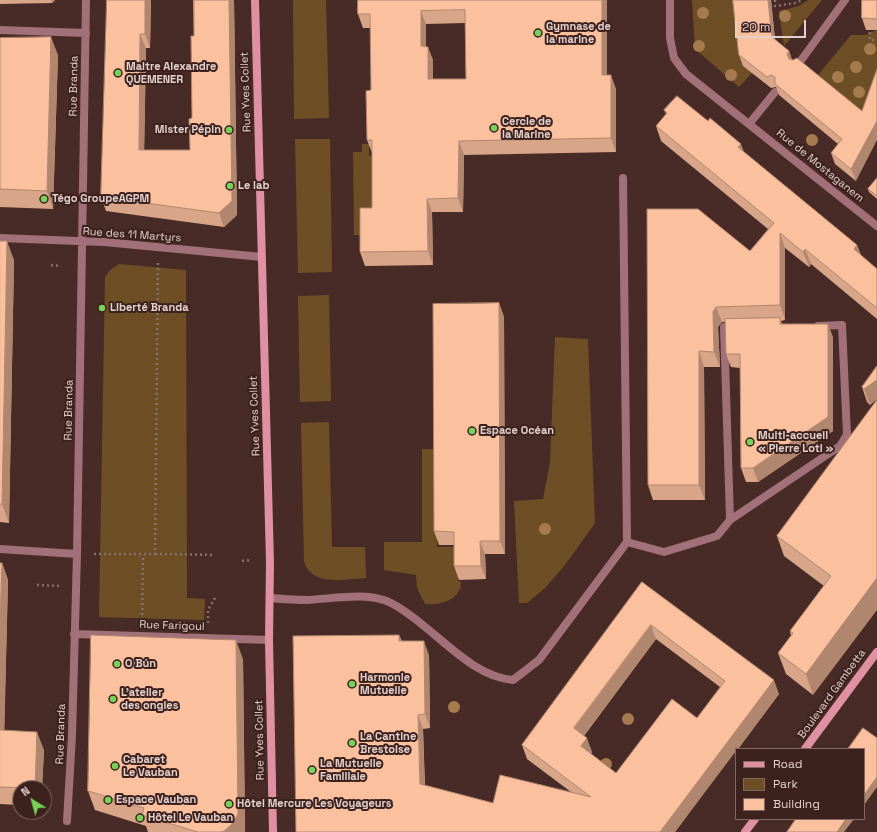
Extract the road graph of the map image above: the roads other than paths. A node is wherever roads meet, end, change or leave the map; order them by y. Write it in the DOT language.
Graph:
graph roads {
  1 [pos="86,0"];
  2 [pos="255,0"];
  3 [pos="670,0"];
  4 [pos="845,0"];
  5 [pos="0,30"];
  6 [pos="86,33"];
  7 [pos="797,66"];
  8 [pos="775,92"];
  9 [pos="749,124"];
  10 [pos="623,178"];
  11 [pos="877,226"];
  12 [pos="0,238"];
  13 [pos="84,242"];
  14 [pos="262,257"];
  15 [pos="810,326"];
  16 [pos="748,327"];
  17 [pos="730,520"];
  18 [pos="627,542"];
  19 [pos="0,549"];
  20 [pos="78,554"];
  21 [pos="270,598"];
  22 [pos="74,634"];
  23 [pos="269,640"];
  24 [pos="877,652"];
  25 [pos="806,748"];
  26 [pos="754,820"];
  27 [pos="67,821"];
  28 [pos="273,832"];
  29 [pos="745,832"];
  1 -- 6 [label="street, Rue Branda"];
  2 -- 14 [label="main road, Rue Yves Collet"];
  3 -- 9 [label="street, Rue de Mostaganem"];
  4 -- 7 [label="street"];
  5 -- 6 [label="street"];
  6 -- 13 [label="street, Rue Branda"];
  8 -- 9 [label="street"];
  9 -- 11 [label="street, Rue de Mostaganem"];
  10 -- 18 [label="street"];
  12 -- 13 [label="street, Rue des 11 Martyrs"];
  13 -- 14 [label="street, Rue des 11 Martyrs"];
  13 -- 20 [label="street, Rue Branda"];
  14 -- 21 [label="main road, Rue Yves Collet"];
  15 -- 17 [label="street"];
  16 -- 17 [label="street"];
  17 -- 18 [label="street"];
  18 -- 21 [label="street"];
  19 -- 20 [label="street"];
  20 -- 22 [label="street, Rue Branda"];
  21 -- 23 [label="main road, Rue Yves Collet"];
  22 -- 23 [label="street, Rue Farigoul"];
  22 -- 27 [label="street, Rue Branda"];
  23 -- 28 [label="main road, Rue Yves Collet"];
  24 -- 25 [label="main road, Boulevard Gambetta"];
  26 -- 29 [label="main road"];
}
